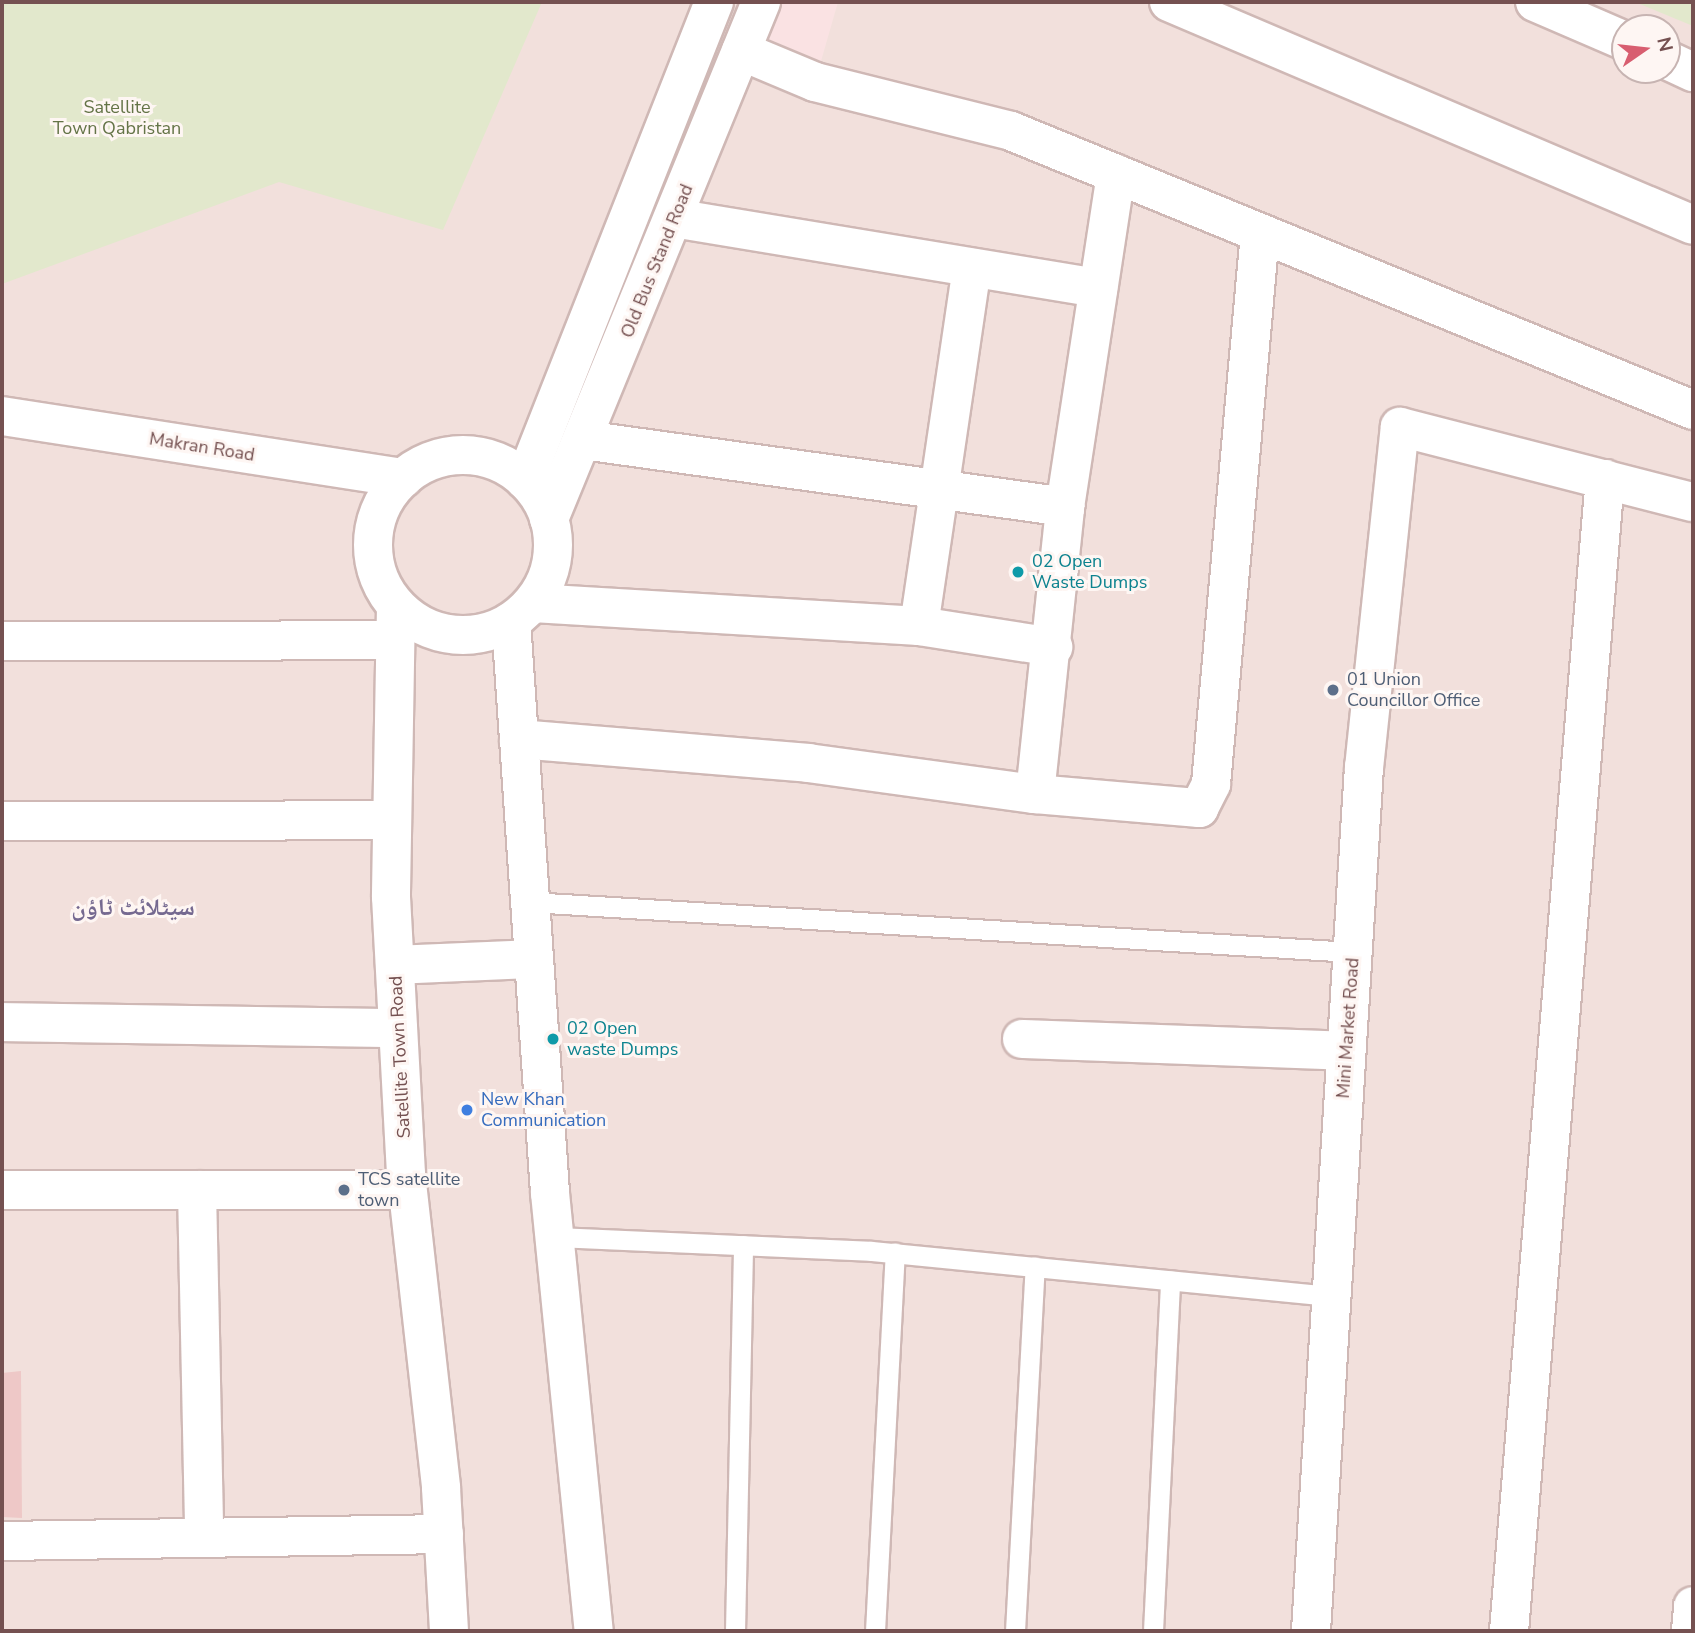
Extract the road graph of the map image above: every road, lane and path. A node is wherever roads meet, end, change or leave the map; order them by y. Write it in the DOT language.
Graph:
graph roads {
  1 [pos="714,2"];
  2 [pos="761,2"];
  3 [pos="1169,2"];
  4 [pos="1535,2"];
  5 [pos="1611,35"];
  6 [pos="741,51"];
  7 [pos="1116,174"];
  8 [pos="674,218"];
  9 [pos="1693,225"];
  10 [pos="1260,233"];
  11 [pos="972,268"];
  12 [pos="1098,288"];
  13 [pos="1693,410"];
  14 [pos="2,416"];
  15 [pos="583,440"];
  16 [pos="403,478"];
  17 [pos="1605,479"];
  18 [pos="525,480"];
  19 [pos="939,491"];
  20 [pos="1693,502"];
  21 [pos="1065,507"];
  22 [pos="549,519"];
  23 [pos="522,613"];
  24 [pos="396,623"];
  25 [pos="919,626"];
  26 [pos="2,641"];
  27 [pos="1053,647"];
  28 [pos="519,739"];
  29 [pos="1035,794"];
  30 [pos="392,820"];
  31 [pos="2,821"];
  32 [pos="530,902"];
  33 [pos="1352,952"];
  34 [pos="534,959"];
  35 [pos="395,965"];
  36 [pos="2,1022"];
  37 [pos="398,1028"];
  38 [pos="1022,1039"];
  39 [pos="1346,1051"];
  40 [pos="2,1190"];
  41 [pos="197,1190"];
  42 [pos="407,1190"];
  43 [pos="554,1237"];
  44 [pos="743,1245"];
  45 [pos="895,1253"];
  46 [pos="1035,1267"];
  47 [pos="1170,1280"];
  48 [pos="1332,1296"];
  49 [pos="443,1534"];
  50 [pos="204,1538"];
  51 [pos="2,1541"];
  52 [pos="1693,1606"];
  53 [pos="449,1631"];
  54 [pos="594,1631"];
  55 [pos="735,1631"];
  56 [pos="875,1631"];
  57 [pos="1015,1631"];
  58 [pos="1153,1631"];
  59 [pos="1311,1631"];
  60 [pos="1509,1631"];
  61 [pos="1691,1631"];
  1 -- 18 [label="street"];
  2 -- 6 [label="street, Old Bus Stand Road"];
  3 -- 9 [label="street"];
  4 -- 5 [label="street"];
  6 -- 7 [label="street"];
  6 -- 8 [label="street, Old Bus Stand Road"];
  7 -- 10 [label="street"];
  7 -- 12 [label="street"];
  8 -- 11 [label="street"];
  8 -- 15 [label="street, Old Bus Stand Road"];
  10 -- 13 [label="street"];
  10 -- 29 [label="street"];
  11 -- 12 [label="street"];
  11 -- 19 [label="street"];
  12 -- 21 [label="street"];
  14 -- 16 [label="street, Makran Road"];
  15 -- 19 [label="street"];
  15 -- 22 [label="street, Old Bus Stand Road"];
  16 -- 18 [label="street"];
  16 -- 24 [label="street"];
  17 -- 20 [label="street"];
  17 -- 33 [label="street, Mini Market Road"];
  17 -- 60 [label="street"];
  18 -- 22 [label="street"];
  19 -- 21 [label="street"];
  19 -- 25 [label="street"];
  21 -- 27 [label="street"];
  22 -- 23 [label="street"];
  23 -- 24 [label="street"];
  23 -- 25 [label="street"];
  23 -- 28 [label="street"];
  24 -- 26 [label="street"];
  24 -- 30 [label="street, Satellite Town Road"];
  25 -- 27 [label="street"];
  27 -- 29 [label="street"];
  28 -- 29 [label="street"];
  28 -- 32 [label="street"];
  30 -- 31 [label="street"];
  30 -- 35 [label="street, Satellite Town Road"];
  32 -- 33 [label="lane"];
  32 -- 34 [label="street"];
  33 -- 39 [label="street, Mini Market Road"];
  34 -- 35 [label="street"];
  34 -- 43 [label="street"];
  35 -- 37 [label="street, Satellite Town Road"];
  36 -- 37 [label="street"];
  37 -- 42 [label="street, Satellite Town Road"];
  38 -- 39 [label="street"];
  39 -- 48 [label="street, Mini Market Road"];
  40 -- 41 [label="street"];
  41 -- 42 [label="street"];
  41 -- 50 [label="street"];
  42 -- 49 [label="street, Satellite Town Road"];
  43 -- 44 [label="lane"];
  43 -- 54 [label="street"];
  44 -- 45 [label="lane"];
  44 -- 55 [label="lane"];
  45 -- 46 [label="lane"];
  45 -- 56 [label="lane"];
  46 -- 47 [label="lane"];
  46 -- 57 [label="lane"];
  47 -- 48 [label="lane"];
  47 -- 58 [label="lane"];
  48 -- 59 [label="street, Mini Market Road"];
  49 -- 50 [label="street"];
  49 -- 53 [label="street, Satellite Town Road"];
  50 -- 51 [label="street"];
  52 -- 61 [label="street"];
}
